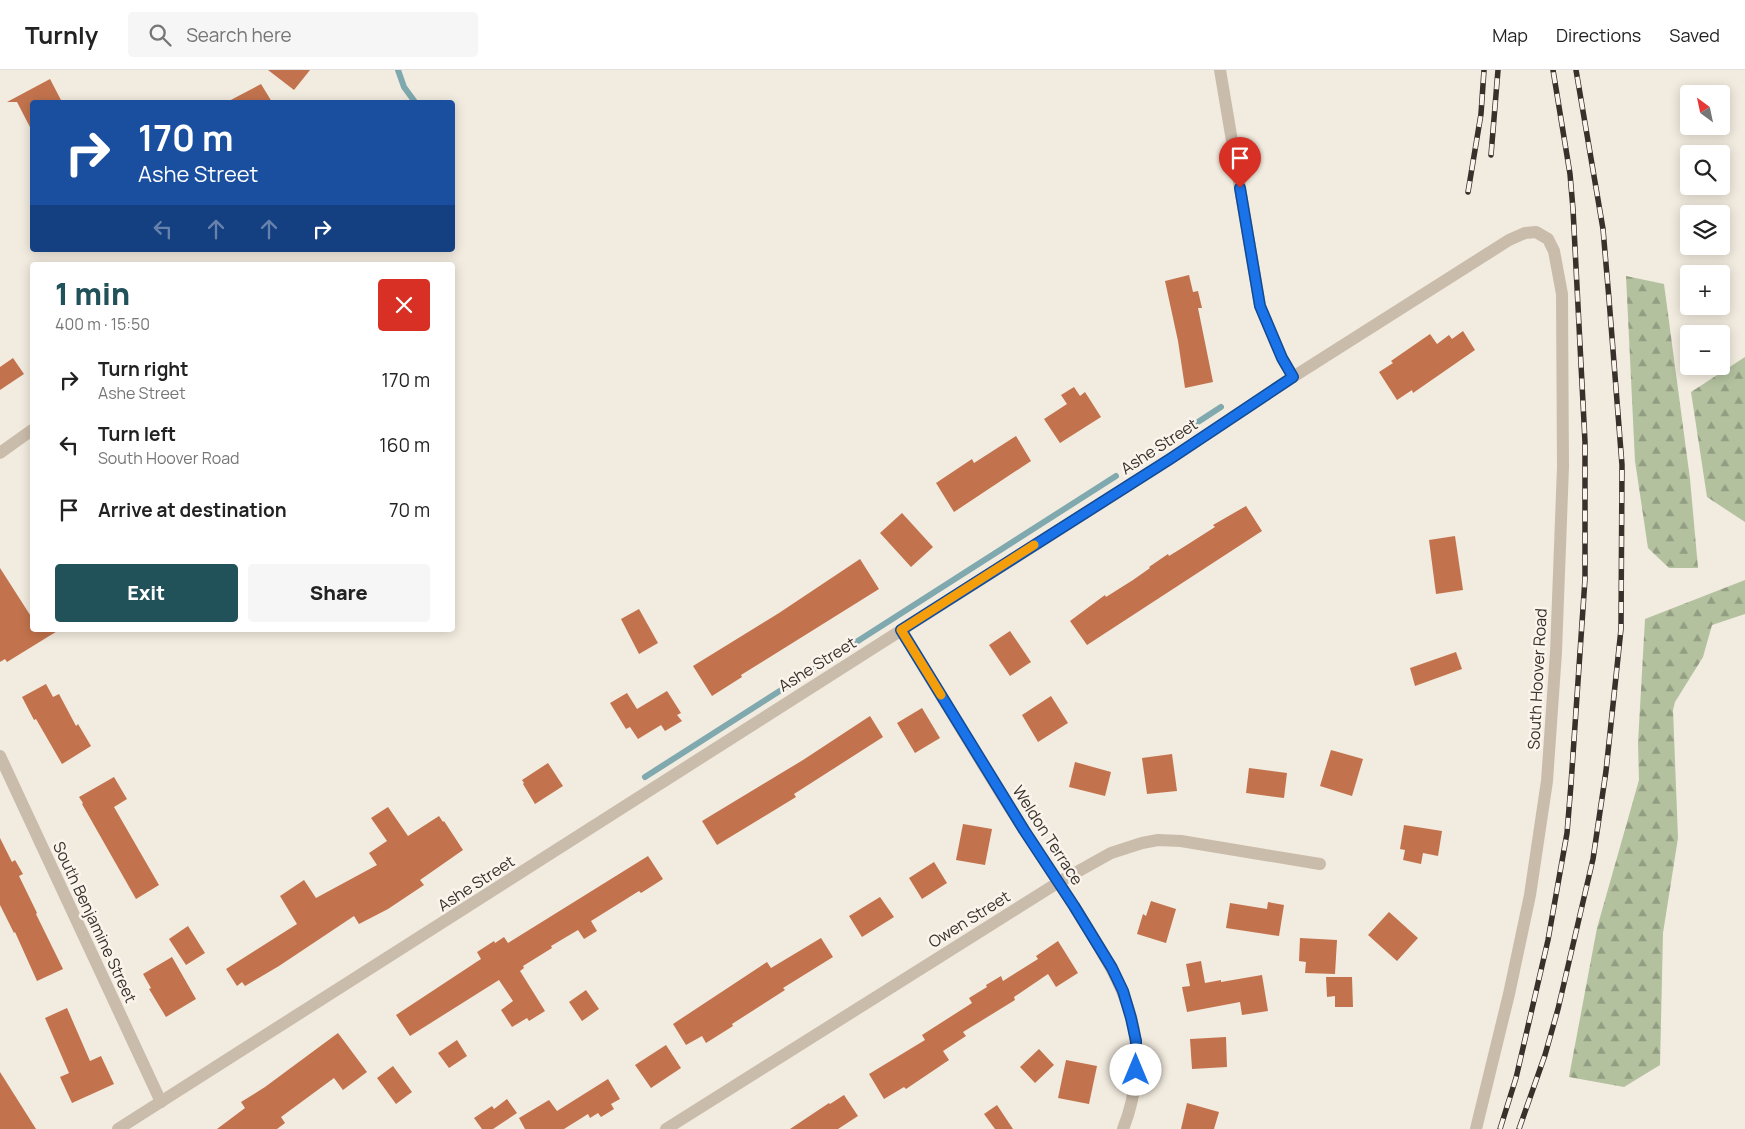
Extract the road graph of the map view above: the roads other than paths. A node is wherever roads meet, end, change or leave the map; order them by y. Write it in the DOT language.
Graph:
graph roads {
  1 [pos="1220,70"];
  2 [pos="1536,232"];
  3 [pos="1293,377"];
  4 [pos="30,431"];
  5 [pos="0,453"];
  6 [pos="901,630"];
  7 [pos="0,756"];
  8 [pos="1320,864"];
  9 [pos="1059,882"];
  10 [pos="161,1102"];
  11 [pos="118,1129"];
  12 [pos="666,1129"];
  13 [pos="1123,1129"];
  14 [pos="1476,1129"];
  1 -- 3 [label="street"];
  2 -- 3 [label="street, Ashe Street"];
  2 -- 14 [label="street, South Hoover Road"];
  3 -- 6 [label="street, Ashe Street"];
  4 -- 5 [label="street"];
  6 -- 9 [label="street, Weldon Terrace"];
  6 -- 10 [label="street, Ashe Street"];
  7 -- 10 [label="street, South Benjamine Street"];
  8 -- 9 [label="street, Owen Street"];
  9 -- 12 [label="street, Owen Street"];
  9 -- 13 [label="street, Weldon Terrace"];
  10 -- 11 [label="street, Ashe Street"];
}
